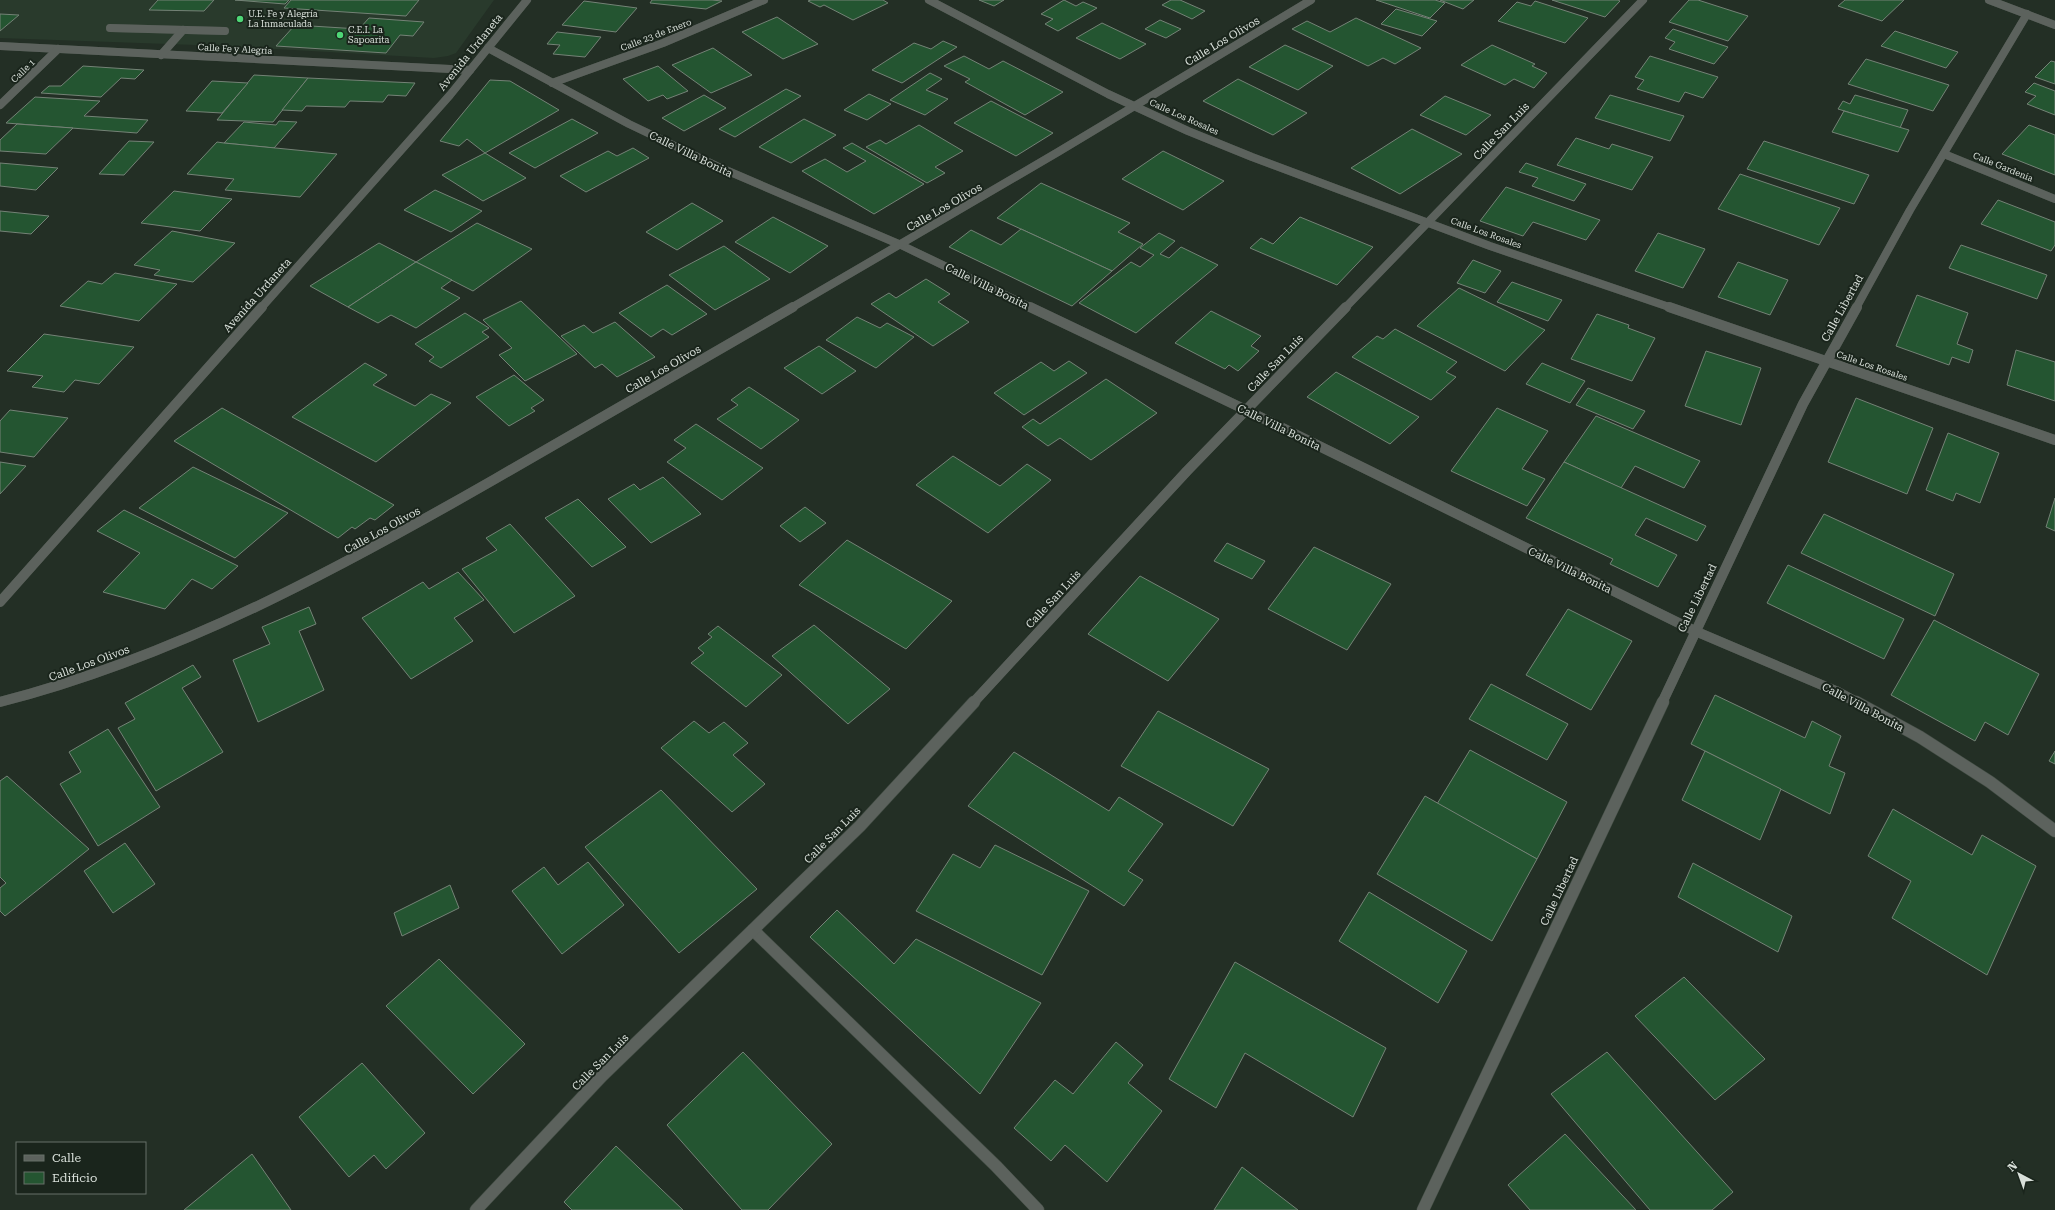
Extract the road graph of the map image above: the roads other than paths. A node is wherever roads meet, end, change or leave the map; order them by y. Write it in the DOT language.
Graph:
graph roads {
  1 [pos="526,0"];
  2 [pos="764,0"];
  3 [pos="929,0"];
  4 [pos="1311,0"];
  5 [pos="1643,0"];
  6 [pos="1989,0"];
  7 [pos="2027,14"];
  8 [pos="2055,25"];
  9 [pos="110,28"];
  10 [pos="183,30"];
  11 [pos="225,31"];
  12 [pos="0,46"];
  13 [pos="488,48"];
  14 [pos="58,49"];
  15 [pos="161,55"];
  16 [pos="470,70"];
  17 [pos="552,83"];
  18 [pos="0,105"];
  19 [pos="1135,106"];
  20 [pos="1944,154"];
  21 [pos="2055,199"];
  22 [pos="1428,223"];
  23 [pos="901,245"];
  24 [pos="1826,361"];
  25 [pos="1246,410"];
  26 [pos="2055,440"];
  27 [pos="0,602"];
  28 [pos="1695,631"];
  29 [pos="0,702"];
  30 [pos="2055,831"];
  31 [pos="753,930"];
  32 [pos="476,1210"];
  33 [pos="1038,1210"];
  34 [pos="1423,1210"];
  1 -- 13 [label="street, Avenida Urdaneta"];
  2 -- 17 [label="street, Calle 23 de Enero"];
  3 -- 19 [label="street, Calle Los Rosales"];
  4 -- 19 [label="street, Calle Los Olivos"];
  5 -- 22 [label="street, Calle San Luis"];
  6 -- 7 [label="street"];
  7 -- 8 [label="street"];
  7 -- 20 [label="street, Calle Libertad"];
  9 -- 10 [label="street"];
  10 -- 11 [label="street"];
  10 -- 15 [label="street"];
  12 -- 14 [label="street, Calle Fe y Alegría"];
  13 -- 16 [label="street, Avenida Urdaneta"];
  13 -- 17 [label="street, Calle Villa Bonita"];
  14 -- 15 [label="street, Calle Fe y Alegría"];
  14 -- 18 [label="street, Calle 1"];
  15 -- 16 [label="street, Calle Fe y Alegría"];
  16 -- 27 [label="street, Avenida Urdaneta"];
  17 -- 23 [label="street, Calle Villa Bonita"];
  19 -- 22 [label="street, Calle Los Rosales"];
  19 -- 23 [label="street, Calle Los Olivos"];
  20 -- 21 [label="street, Calle Gardenia"];
  20 -- 24 [label="street, Calle Libertad"];
  22 -- 24 [label="street, Calle Los Rosales"];
  22 -- 25 [label="street, Calle San Luis"];
  23 -- 25 [label="street, Calle Villa Bonita"];
  23 -- 29 [label="street, Calle Los Olivos"];
  24 -- 26 [label="street, Calle Los Rosales"];
  24 -- 28 [label="street, Calle Libertad"];
  25 -- 28 [label="street, Calle Villa Bonita"];
  25 -- 31 [label="street, Calle San Luis"];
  28 -- 30 [label="street, Calle Villa Bonita"];
  28 -- 34 [label="street, Calle Libertad"];
  31 -- 32 [label="street, Calle San Luis"];
  31 -- 33 [label="street"];
}
